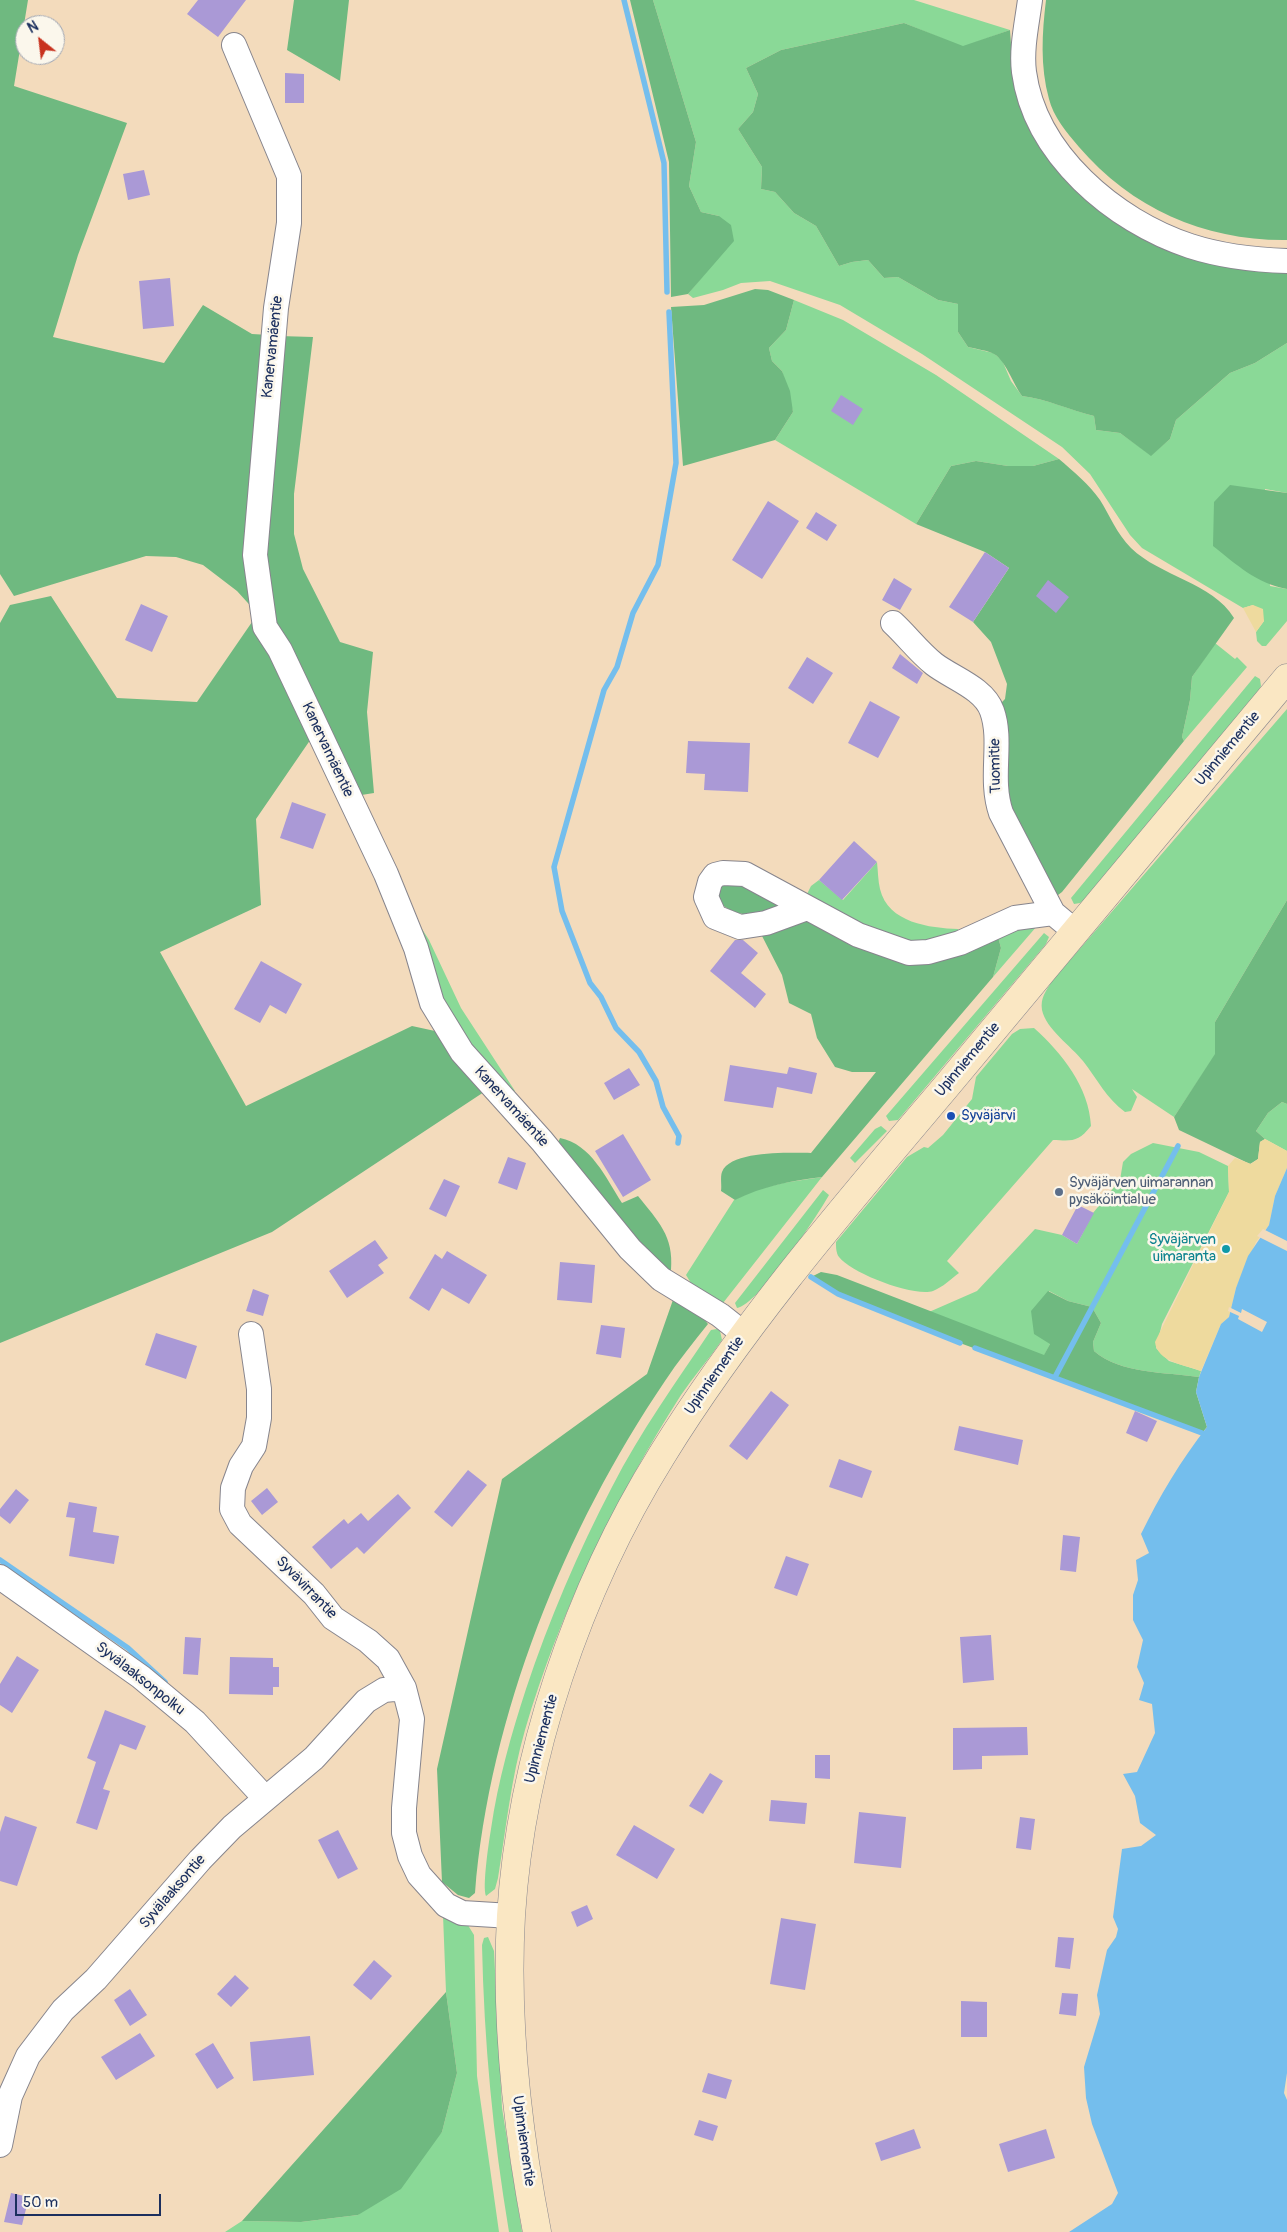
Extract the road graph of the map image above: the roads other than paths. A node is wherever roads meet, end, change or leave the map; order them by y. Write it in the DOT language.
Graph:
graph roads {
  1 [pos="1030,0"];
  2 [pos="234,45"];
  3 [pos="1287,261"];
  4 [pos="893,623"];
  5 [pos="1287,678"];
  6 [pos="807,908"];
  7 [pos="1053,913"];
  8 [pos="1076,932"];
  9 [pos="251,1334"];
  10 [pos="744,1334"];
  11 [pos="0,1578"];
  12 [pos="404,1688"];
  13 [pos="265,1798"];
  14 [pos="512,1916"];
  15 [pos="0,2145"];
  16 [pos="537,2232"];
  1 -- 3 [label="street"];
  2 -- 10 [label="street, Kanervamäentie"];
  4 -- 7 [label="street, Tuomitie"];
  5 -- 8 [label="main road, Upinniementie"];
  6 -- 7 [label="street"];
  7 -- 8 [label="street, Tuomitie"];
  8 -- 10 [label="main road, Upinniementie"];
  9 -- 12 [label="street, Syvävirrantie"];
  10 -- 14 [label="main road, Upinniementie"];
  11 -- 13 [label="street, Syvälaaksonpolku"];
  12 -- 13 [label="street, Syvälaaksontie"];
  12 -- 14 [label="street, Syvävirrantie"];
  13 -- 15 [label="street, Syvälaaksontie"];
  14 -- 16 [label="main road, Upinniementie"];
}
